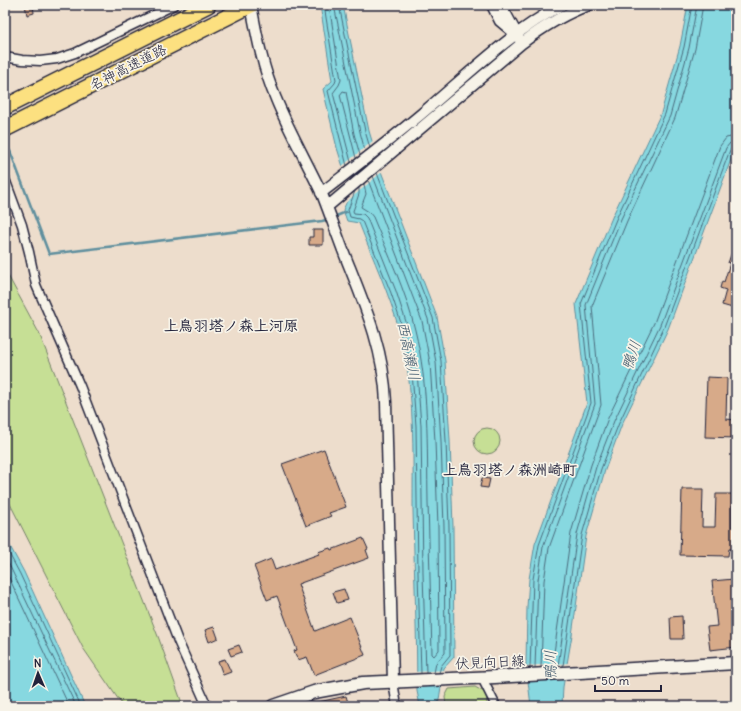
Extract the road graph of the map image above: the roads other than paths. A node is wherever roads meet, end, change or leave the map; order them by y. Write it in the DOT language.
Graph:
graph roads {
  1 [pos="174,5"];
  2 [pos="208,5"];
  3 [pos="251,5"];
  4 [pos="492,5"];
  5 [pos="501,5"];
  6 [pos="562,5"];
  7 [pos="589,5"];
  8 [pos="519,39"];
  9 [pos="5,56"];
  10 [pos="5,107"];
  11 [pos="5,128"];
  12 [pos="401,131"];
  13 [pos="408,140"];
  14 [pos="5,179"];
  15 [pos="321,193"];
  16 [pos="327,208"];
  17 [pos="736,663"];
  18 [pos="479,678"];
  19 [pos="397,682"];
  20 [pos="207,706"];
  21 [pos="273,706"];
  22 [pos="397,706"];
  23 [pos="496,706"];
  1 -- 9 [label="street"];
  2 -- 10 [label="highway, 名神高速道路"];
  3 -- 11 [label="highway, 名神高速道路"];
  3 -- 15 [label="street"];
  4 -- 8 [label="street"];
  5 -- 8 [label="street"];
  6 -- 8 [label="street"];
  7 -- 8 [label="street"];
  8 -- 12 [label="street"];
  8 -- 13 [label="street"];
  12 -- 13 [label="street"];
  12 -- 15 [label="street"];
  13 -- 16 [label="street"];
  14 -- 20 [label="street"];
  15 -- 16 [label="street"];
  16 -- 19 [label="street"];
  17 -- 18 [label="main road, 伏見向日線"];
  18 -- 19 [label="main road, 伏見向日線"];
  18 -- 23 [label="street"];
  19 -- 21 [label="main road, 伏見向日線"];
  19 -- 22 [label="street"];
}
